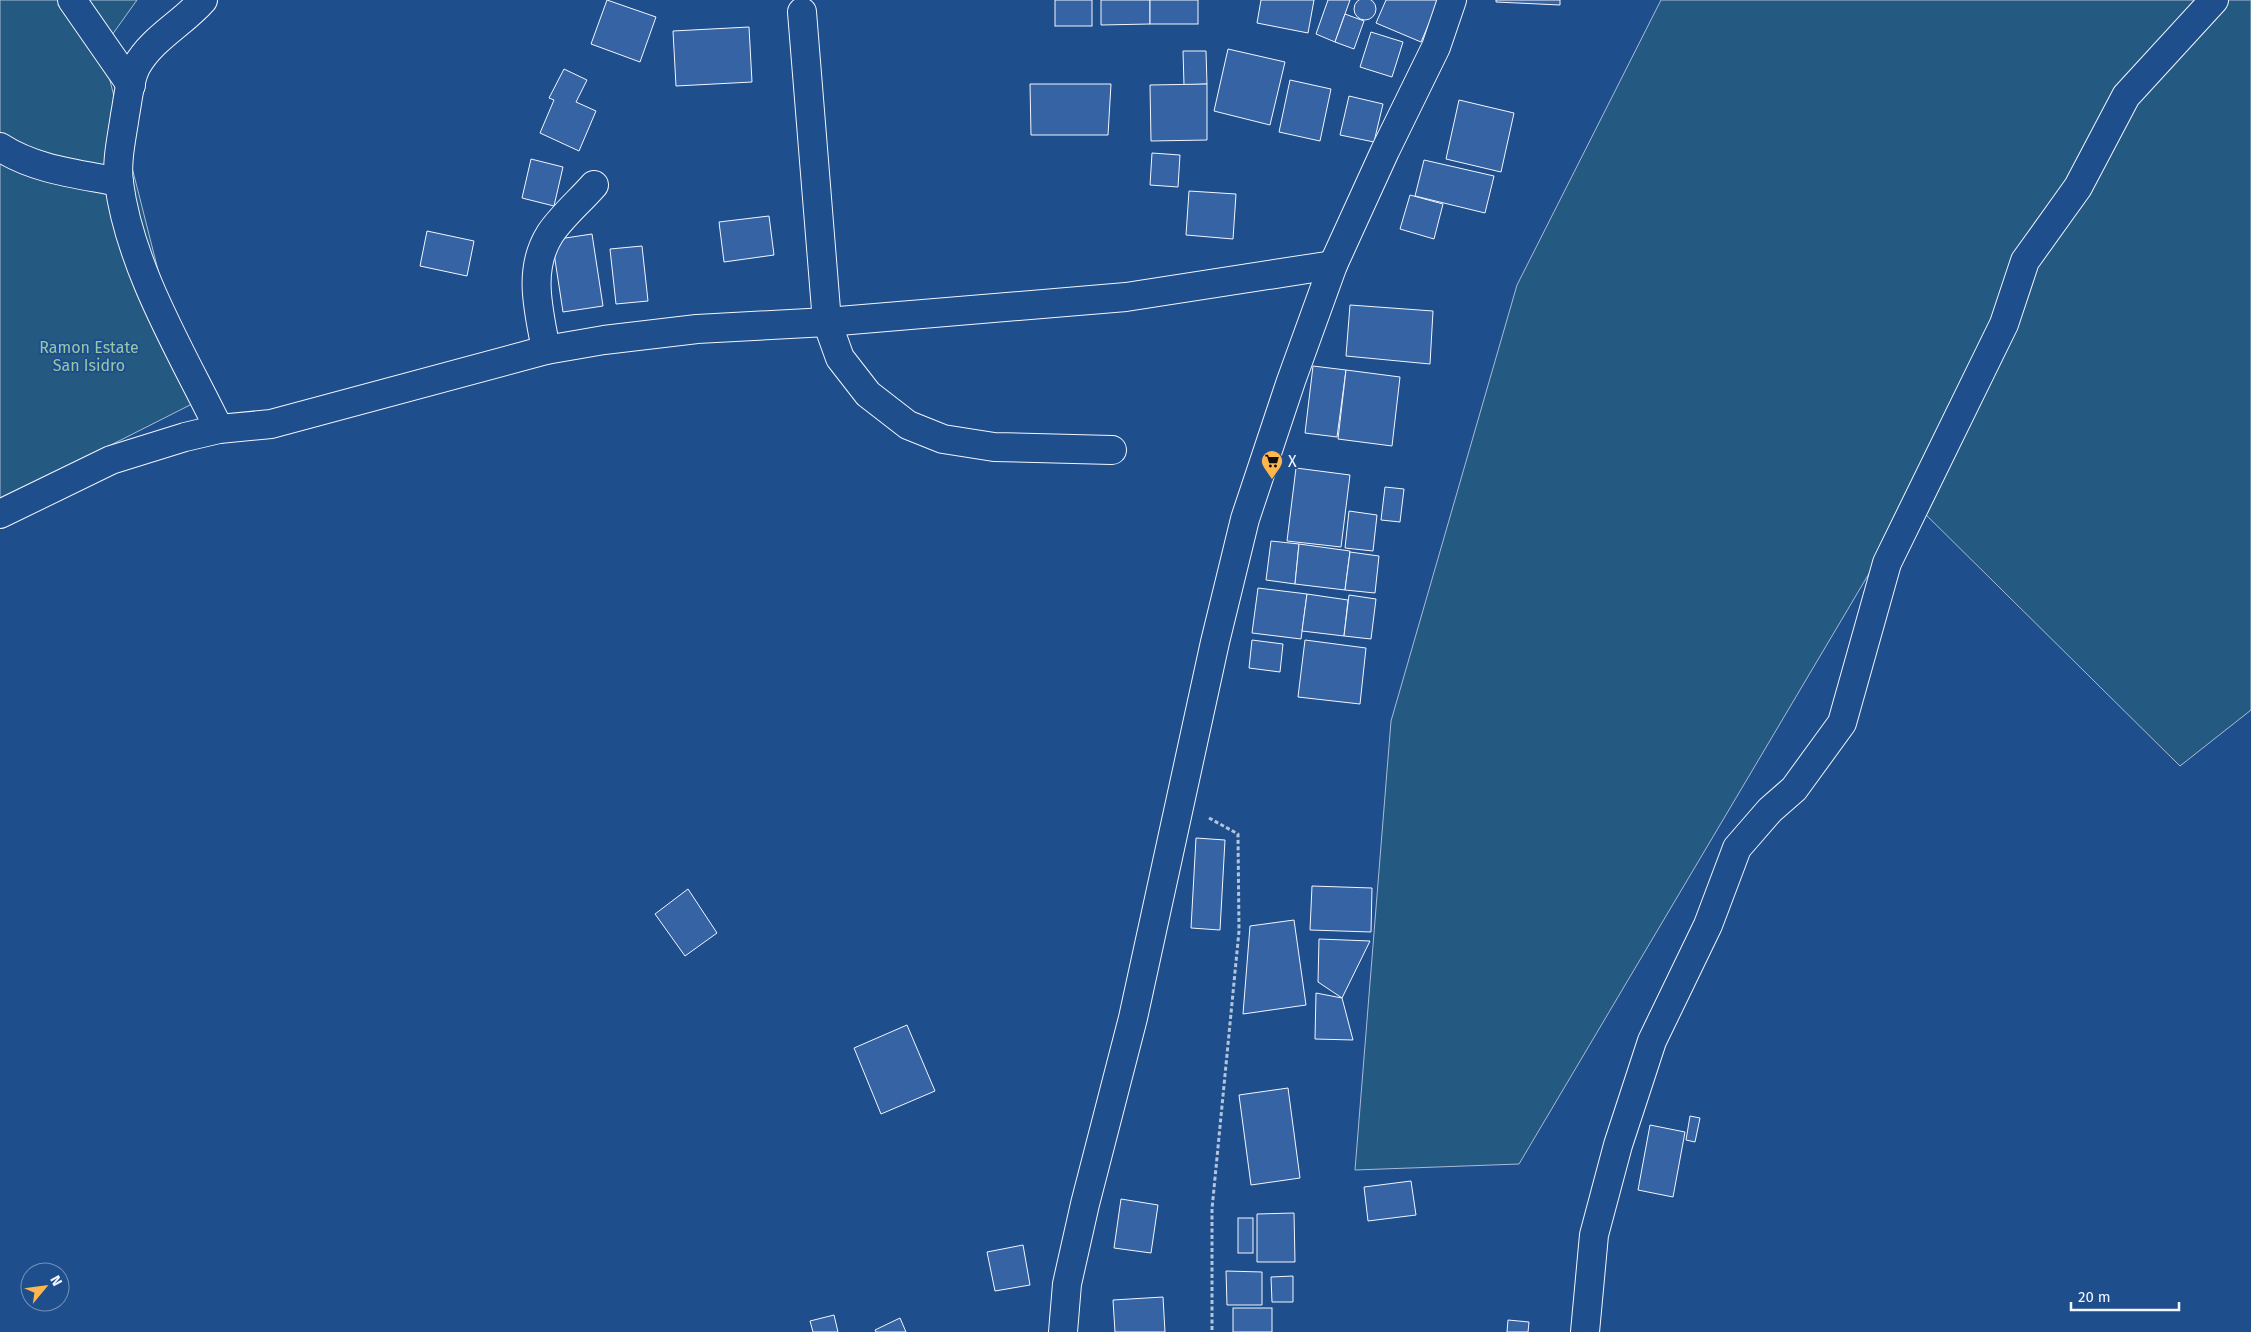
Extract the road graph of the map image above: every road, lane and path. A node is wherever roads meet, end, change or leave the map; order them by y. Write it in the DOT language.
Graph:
graph roads {
  1 [pos="72,0"];
  2 [pos="203,0"];
  3 [pos="1452,0"];
  4 [pos="2214,0"];
  5 [pos="802,12"];
  6 [pos="131,85"];
  7 [pos="0,147"];
  8 [pos="119,182"];
  9 [pos="594,186"];
  10 [pos="1333,265"];
  11 [pos="827,322"];
  12 [pos="546,350"];
  13 [pos="219,429"];
  14 [pos="1112,450"];
  15 [pos="0,514"];
  16 [pos="1181,803"];
  17 [pos="1063,1332"];
  18 [pos="1212,1332"];
  19 [pos="1585,1332"];
  1 -- 6 [label="street"];
  2 -- 6 [label="street"];
  3 -- 10 [label="street"];
  4 -- 19 [label="street"];
  5 -- 11 [label="street"];
  6 -- 8 [label="street"];
  7 -- 8 [label="street"];
  8 -- 13 [label="street"];
  9 -- 12 [label="street"];
  10 -- 11 [label="street"];
  10 -- 16 [label="street"];
  11 -- 12 [label="street"];
  11 -- 14 [label="street"];
  12 -- 13 [label="street"];
  13 -- 15 [label="street"];
  16 -- 17 [label="street"];
  16 -- 18 [label="path"];
}
